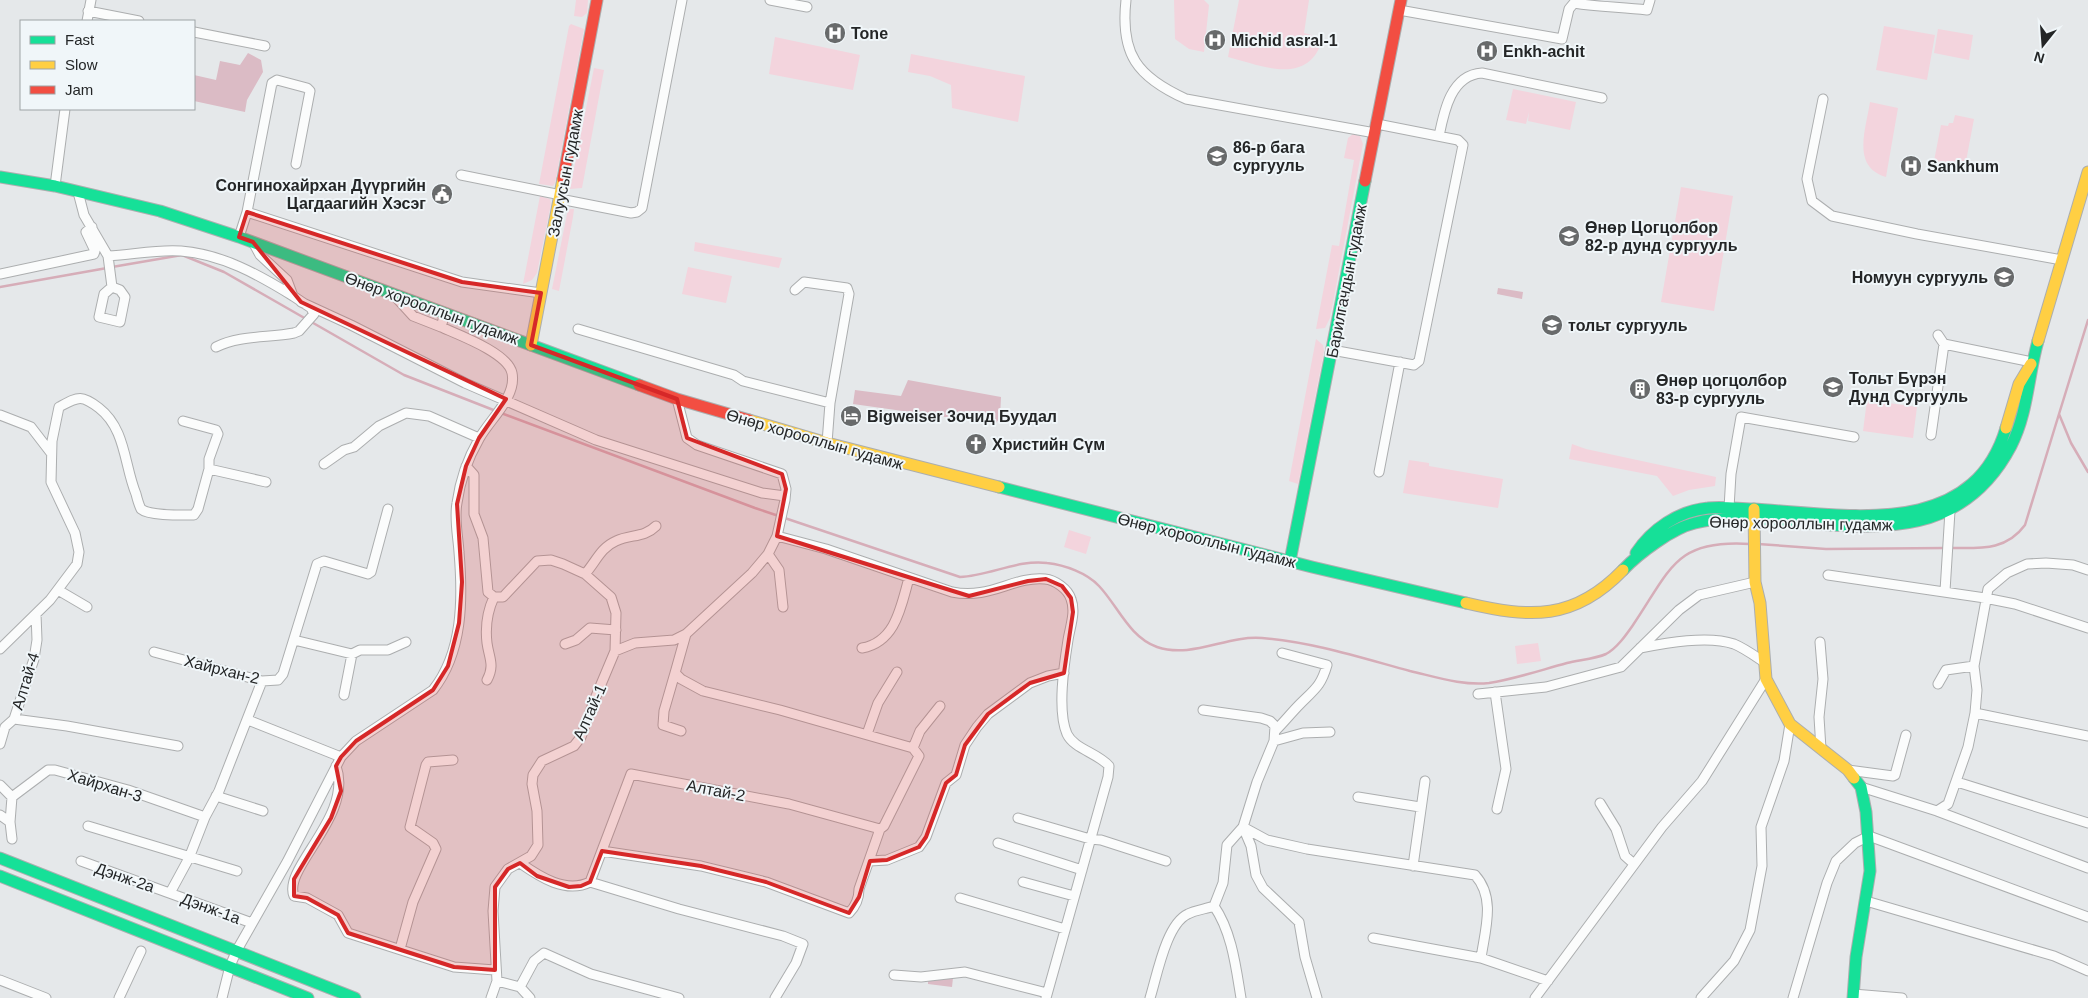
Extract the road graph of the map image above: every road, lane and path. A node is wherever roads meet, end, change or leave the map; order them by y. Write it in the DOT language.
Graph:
graph roads {
  1 [pos="91,0"];
  2 [pos="597,0"];
  3 [pos="682,0"];
  4 [pos="770,0"];
  5 [pos="1126,0"];
  6 [pos="1650,0"];
  7 [pos="1604,4"];
  8 [pos="1400,5"];
  9 [pos="807,7"];
  10 [pos="88,11"];
  11 [pos="86,20"];
  12 [pos="134,20"];
  13 [pos="195,32"];
  14 [pos="265,46"];
  15 [pos="1602,98"];
  16 [pos="1823,99"];
  17 [pos="65,110"];
  18 [pos="1376,128"];
  19 [pos="1439,136"];
  20 [pos="296,164"];
  21 [pos="2088,172"];
  22 [pos="461,175"];
  23 [pos="0,177"];
  24 [pos="55,186"];
  25 [pos="78,192"];
  26 [pos="561,197"];
  27 [pos="247,212"];
  28 [pos="92,227"];
  29 [pos="239,237"];
  30 [pos="253,242"];
  31 [pos="108,257"];
  32 [pos="2062,260"];
  33 [pos="0,274"];
  34 [pos="111,283"];
  35 [pos="795,290"];
  36 [pos="392,293"];
  37 [pos="542,293"];
  38 [pos="297,299"];
  39 [pos="445,313"];
  40 [pos="441,327"];
  41 [pos="578,329"];
  42 [pos="1938,335"];
  43 [pos="1944,344"];
  44 [pos="531,345"];
  45 [pos="216,347"];
  46 [pos="1332,350"];
  47 [pos="1400,362"];
  48 [pos="2032,362"];
  49 [pos="677,399"];
  50 [pos="505,400"];
  51 [pos="830,403"];
  52 [pos="0,415"];
  53 [pos="183,421"];
  54 [pos="1931,434"];
  55 [pos="1854,437"];
  56 [pos="479,438"];
  57 [pos="827,443"];
  58 [pos="51,453"];
  59 [pos="324,464"];
  60 [pos="466,466"];
  61 [pos="209,469"];
  62 [pos="1379,472"];
  63 [pos="266,482"];
  64 [pos="785,498"];
  65 [pos="1729,508"];
  66 [pos="388,509"];
  67 [pos="1950,511"];
  68 [pos="1754,520"];
  69 [pos="656,526"];
  70 [pos="777,536"];
  71 [pos="768,554"];
  72 [pos="1633,560"];
  73 [pos="1290,561"];
  74 [pos="2088,570"];
  75 [pos="585,574"];
  76 [pos="1828,575"];
  77 [pos="909,578"];
  78 [pos="1755,582"];
  79 [pos="58,590"];
  80 [pos="1945,591"];
  81 [pos="494,597"];
  82 [pos="1985,598"];
  83 [pos="87,607"];
  84 [pos="783,607"];
  85 [pos="36,614"];
  86 [pos="2088,628"];
  87 [pos="616,630"];
  88 [pos="686,634"];
  89 [pos="294,640"];
  90 [pos="406,642"];
  91 [pos="1820,642"];
  92 [pos="565,644"];
  93 [pos="862,648"];
  94 [pos="1640,648"];
  95 [pos="0,649"];
  96 [pos="615,651"];
  97 [pos="154,652"];
  98 [pos="1282,653"];
  99 [pos="352,654"];
  100 [pos="1764,662"];
  101 [pos="1974,666"];
  102 [pos="897,672"];
  103 [pos="675,673"];
  104 [pos="1064,673"];
  105 [pos="1766,679"];
  106 [pos="487,680"];
  107 [pos="262,681"];
  108 [pos="1938,684"];
  109 [pos="1495,692"];
  110 [pos="1478,694"];
  111 [pos="344,695"];
  112 [pos="940,706"];
  113 [pos="1203,710"];
  114 [pos="1975,713"];
  115 [pos="14,719"];
  116 [pos="248,720"];
  117 [pos="1790,724"];
  118 [pos="1276,730"];
  119 [pos="681,731"];
  120 [pos="1330,732"];
  121 [pos="867,734"];
  122 [pos="1906,735"];
  123 [pos="2088,736"];
  124 [pos="1274,741"];
  125 [pos="0,744"];
  126 [pos="178,746"];
  127 [pos="913,748"];
  128 [pos="1822,749"];
  129 [pos="341,757"];
  130 [pos="453,760"];
  131 [pos="336,766"];
  132 [pos="1848,770"];
  133 [pos="1425,781"];
  134 [pos="1956,782"];
  135 [pos="0,784"];
  136 [pos="1861,787"];
  137 [pos="216,796"];
  138 [pos="12,797"];
  139 [pos="1358,797"];
  140 [pos="1600,803"];
  141 [pos="1420,807"];
  142 [pos="1497,809"];
  143 [pos="263,811"];
  144 [pos="1937,811"];
  145 [pos="0,815"];
  146 [pos="205,817"];
  147 [pos="1018,818"];
  148 [pos="10,822"];
  149 [pos="2088,823"];
  150 [pos="88,826"];
  151 [pos="1244,827"];
  152 [pos="880,829"];
  153 [pos="1869,836"];
  154 [pos="12,839"];
  155 [pos="1090,839"];
  156 [pos="998,843"];
  157 [pos="602,850"];
  158 [pos="0,858"];
  159 [pos="189,858"];
  160 [pos="81,861"];
  161 [pos="870,861"];
  162 [pos="1166,861"];
  163 [pos="520,863"];
  164 [pos="1634,864"];
  165 [pos="1413,866"];
  166 [pos="2088,868"];
  167 [pos="1082,870"];
  168 [pos="237,871"];
  169 [pos="0,876"];
  170 [pos="590,882"];
  171 [pos="1023,882"];
  172 [pos="170,893"];
  173 [pos="1074,896"];
  174 [pos="960,898"];
  175 [pos="1866,901"];
  176 [pos="1214,906"];
  177 [pos="2088,917"];
  178 [pos="252,923"];
  179 [pos="1065,929"];
  180 [pos="1373,938"];
  181 [pos="400,949"];
  182 [pos="237,950"];
  183 [pos="141,951"];
  184 [pos="1480,958"];
  185 [pos="230,966"];
  186 [pos="495,970"];
  187 [pos="2088,971"];
  188 [pos="894,974"];
  189 [pos="0,980"];
  190 [pos="497,981"];
  191 [pos="1548,981"];
  192 [pos="520,987"];
  193 [pos="1046,996"];
  194 [pos="1853,996"];
  195 [pos="46,998"];
  196 [pos="119,998"];
  197 [pos="222,998"];
  198 [pos="308,998"];
  199 [pos="355,998"];
  200 [pos="491,998"];
  201 [pos="530,998"];
  202 [pos="679,998"];
  203 [pos="775,998"];
  204 [pos="1150,998"];
  205 [pos="1241,998"];
  206 [pos="1317,998"];
  207 [pos="1535,998"];
  208 [pos="1701,998"];
  209 [pos="1793,998"];
  210 [pos="1902,998"];
  1 -- 10 [label="street"];
  2 -- 26 [label="main road, Залуусын гудамж"];
  3 -- 26 [label="street"];
  4 -- 9 [label="street"];
  5 -- 18 [label="street"];
  6 -- 7 [label="street"];
  7 -- 8 [label="street"];
  8 -- 18 [label="main road, Барилгачдын гудамж"];
  10 -- 11 [label="street"];
  10 -- 12 [label="street"];
  13 -- 14 [label="street"];
  15 -- 19 [label="street"];
  16 -- 32 [label="street"];
  17 -- 24 [label="street"];
  18 -- 19 [label="street"];
  18 -- 46 [label="main road, Барилгачдын гудамж"];
  19 -- 47 [label="street"];
  20 -- 27 [label="street"];
  21 -- 32 [label="main road, Өнөр хорооллын гудамж"];
  22 -- 26 [label="street"];
  23 -- 24 [label="main road, Өнөр хорооллын гудамж"];
  24 -- 25 [label="main road, Өнөр хорооллын гудамж"];
  25 -- 28 [label="street"];
  25 -- 29 [label="main road, Өнөр хорооллын гудамж"];
  26 -- 37 [label="main road, Залуусын гудамж"];
  27 -- 29 [label="street"];
  27 -- 37 [label="street"];
  28 -- 31 [label="street"];
  28 -- 33 [label="street"];
  29 -- 30 [label="main road, Өнөр хорооллын гудамж"];
  30 -- 36 [label="main road, Өнөр хорооллын гудамж"];
  30 -- 38 [label="street"];
  31 -- 34 [label="street"];
  31 -- 38 [label="street"];
  32 -- 48 [label="main road, Өнөр хорооллын гудамж"];
  35 -- 51 [label="street"];
  36 -- 39 [label="main road, Өнөр хорооллын гудамж"];
  36 -- 40 [label="street"];
  37 -- 44 [label="main road, Залуусын гудамж"];
  38 -- 45 [label="street"];
  38 -- 50 [label="street"];
  39 -- 40 [label="street"];
  39 -- 44 [label="main road, Өнөр хорооллын гудамж"];
  40 -- 50 [label="street"];
  41 -- 51 [label="street"];
  42 -- 43 [label="street"];
  43 -- 48 [label="street"];
  43 -- 54 [label="street"];
  44 -- 49 [label="main road, Өнөр хорооллын гудамж"];
  46 -- 47 [label="street"];
  46 -- 73 [label="main road, Барилгачдын гудамж"];
  47 -- 62 [label="street"];
  48 -- 67 [label="main road, Өнөр хорооллын гудамж"];
  48 -- 68 [label="main road, Өнөр хорооллын гудамж"];
  49 -- 57 [label="main road, Өнөр хорооллын гудамж"];
  49 -- 64 [label="street"];
  50 -- 56 [label="street"];
  50 -- 64 [label="street"];
  51 -- 57 [label="street"];
  52 -- 58 [label="street"];
  53 -- 61 [label="street"];
  55 -- 65 [label="street"];
  56 -- 59 [label="street"];
  56 -- 60 [label="street"];
  57 -- 73 [label="main road, Өнөр хорооллын гудамж"];
  58 -- 61 [label="street"];
  58 -- 79 [label="street"];
  60 -- 81 [label="street"];
  60 -- 129 [label="street"];
  61 -- 63 [label="street"];
  64 -- 70 [label="street"];
  65 -- 68 [label="main road, Өнөр хорооллын гудамж"];
  65 -- 72 [label="main road, Өнөр хорооллын гудамж"];
  66 -- 89 [label="street, Хайрхан-2"];
  67 -- 68 [label="main road, Өнөр хорооллын гудамж"];
  67 -- 80 [label="street"];
  68 -- 72 [label="main road, Өнөр хорооллын гудамж"];
  68 -- 78 [label="main road"];
  69 -- 75 [label="street"];
  70 -- 71 [label="street"];
  70 -- 77 [label="street"];
  71 -- 84 [label="street"];
  71 -- 88 [label="street"];
  72 -- 73 [label="main road, Өнөр хорооллын гудамж"];
  74 -- 82 [label="street"];
  75 -- 81 [label="street, Алтай-1"];
  75 -- 87 [label="street, Алтай-1"];
  76 -- 80 [label="street"];
  77 -- 93 [label="street"];
  77 -- 104 [label="street"];
  78 -- 94 [label="street"];
  78 -- 100 [label="main road"];
  79 -- 83 [label="street"];
  79 -- 85 [label="street"];
  80 -- 82 [label="street"];
  81 -- 106 [label="street"];
  82 -- 86 [label="street"];
  82 -- 101 [label="street"];
  85 -- 95 [label="street"];
  85 -- 115 [label="street, Алтай-4"];
  87 -- 92 [label="street"];
  87 -- 96 [label="street, Алтай-1"];
  88 -- 96 [label="street"];
  88 -- 103 [label="street"];
  89 -- 99 [label="street"];
  89 -- 107 [label="street, Хайрхан-2"];
  90 -- 99 [label="street"];
  91 -- 128 [label="street"];
  94 -- 100 [label="street"];
  94 -- 109 [label="street"];
  96 -- 163 [label="street, Алтай-1"];
  97 -- 107 [label="street, Хайрхан-2"];
  98 -- 118 [label="street"];
  99 -- 111 [label="street"];
  100 -- 105 [label="main road"];
  101 -- 108 [label="street"];
  101 -- 114 [label="street"];
  102 -- 121 [label="street"];
  103 -- 119 [label="street"];
  103 -- 121 [label="street"];
  104 -- 155 [label="street"];
  104 -- 161 [label="street"];
  105 -- 117 [label="main road"];
  105 -- 164 [label="street"];
  107 -- 116 [label="street"];
  109 -- 110 [label="street"];
  109 -- 142 [label="street"];
  112 -- 127 [label="street"];
  113 -- 118 [label="street"];
  114 -- 123 [label="street"];
  114 -- 134 [label="street"];
  115 -- 125 [label="street, Алтай-4"];
  115 -- 126 [label="street"];
  116 -- 129 [label="street"];
  116 -- 137 [label="street"];
  117 -- 128 [label="main road"];
  117 -- 208 [label="street"];
  118 -- 124 [label="street"];
  120 -- 124 [label="street"];
  121 -- 127 [label="street"];
  122 -- 132 [label="street"];
  124 -- 151 [label="street"];
  127 -- 152 [label="street"];
  128 -- 132 [label="main road"];
  129 -- 131 [label="street"];
  130 -- 181 [label="street"];
  131 -- 178 [label="street"];
  131 -- 181 [label="street"];
  132 -- 136 [label="main road"];
  133 -- 141 [label="street"];
  134 -- 144 [label="street"];
  134 -- 149 [label="street"];
  135 -- 138 [label="street"];
  136 -- 144 [label="street"];
  136 -- 153 [label="main road"];
  137 -- 143 [label="street"];
  137 -- 146 [label="street"];
  138 -- 146 [label="street, Хайрхан-3"];
  138 -- 148 [label="street"];
  139 -- 141 [label="street"];
  140 -- 164 [label="street"];
  141 -- 165 [label="street"];
  144 -- 166 [label="street"];
  145 -- 148 [label="street"];
  146 -- 159 [label="street"];
  147 -- 155 [label="street"];
  148 -- 154 [label="street"];
  150 -- 159 [label="street"];
  151 -- 165 [label="street"];
  151 -- 176 [label="street"];
  151 -- 206 [label="street"];
  152 -- 157 [label="street, Алтай-2"];
  152 -- 161 [label="street"];
  153 -- 175 [label="main road"];
  153 -- 177 [label="street"];
  153 -- 209 [label="street"];
  155 -- 162 [label="street"];
  155 -- 167 [label="street"];
  156 -- 167 [label="street"];
  157 -- 161 [label="street"];
  157 -- 170 [label="street, Алтай-2"];
  158 -- 182 [label="main road"];
  159 -- 168 [label="street"];
  159 -- 172 [label="street"];
  160 -- 172 [label="street, Дэнж-2а"];
  163 -- 170 [label="street"];
  163 -- 186 [label="street, Алтай-1"];
  164 -- 191 [label="street"];
  165 -- 184 [label="street"];
  167 -- 173 [label="street"];
  169 -- 185 [label="main road"];
  170 -- 203 [label="street"];
  171 -- 173 [label="street"];
  172 -- 178 [label="street, Дэнж-1а"];
  173 -- 179 [label="street"];
  174 -- 179 [label="street"];
  175 -- 187 [label="street"];
  175 -- 194 [label="main road"];
  176 -- 204 [label="street"];
  176 -- 205 [label="street"];
  178 -- 182 [label="street"];
  179 -- 193 [label="street"];
  180 -- 184 [label="street"];
  181 -- 186 [label="street"];
  182 -- 185 [label="street"];
  182 -- 199 [label="main road"];
  183 -- 196 [label="street"];
  184 -- 191 [label="street"];
  185 -- 197 [label="street"];
  185 -- 198 [label="main road"];
  186 -- 190 [label="street, Алтай-1"];
  188 -- 193 [label="street"];
  189 -- 195 [label="street"];
  190 -- 192 [label="street"];
  190 -- 200 [label="street, Алтай-1"];
  191 -- 207 [label="street"];
  192 -- 201 [label="street"];
  192 -- 202 [label="street"];
  194 -- 210 [label="street"];
}
